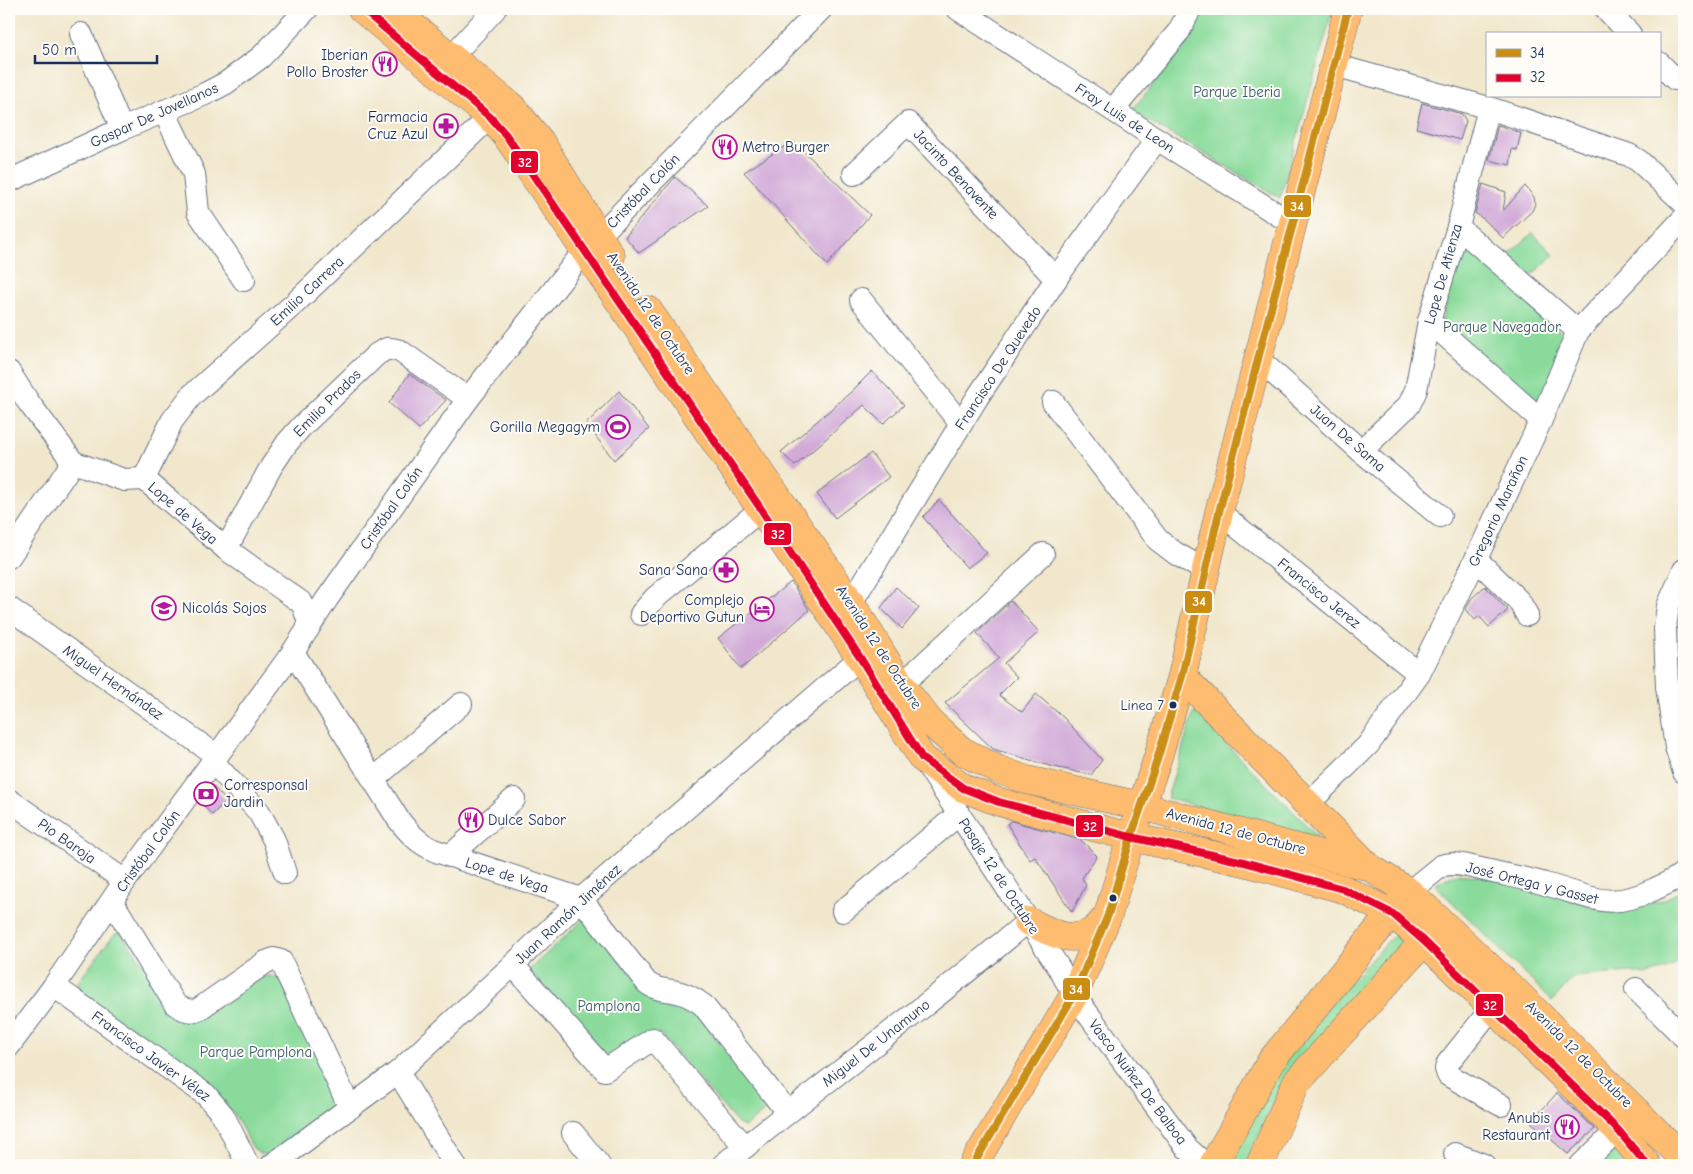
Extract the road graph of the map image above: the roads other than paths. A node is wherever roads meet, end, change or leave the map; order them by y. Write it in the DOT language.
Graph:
graph roads {
  1 [pos="307,9"];
  2 [pos="362,9"];
  3 [pos="392,9"];
  4 [pos="495,9"];
  5 [pos="821,9"];
  6 [pos="1190,9"];
  7 [pos="1348,9"];
  8 [pos="1606,9"];
  9 [pos="969,11"];
  10 [pos="1628,32"];
  11 [pos="81,34"];
  12 [pos="451,57"];
  13 [pos="1334,65"];
  14 [pos="1489,108"];
  15 [pos="1113,110"];
  16 [pos="164,111"];
  17 [pos="490,118"];
  18 [pos="122,129"];
  19 [pos="1157,140"];
  20 [pos="854,174"];
  21 [pos="9,180"];
  22 [pos="1684,203"];
  23 [pos="1684,218"];
  24 [pos="1292,224"];
  25 [pos="1458,227"];
  26 [pos="592,243"];
  27 [pos="1056,279"];
  28 [pos="244,280"];
  29 [pos="861,300"];
  30 [pos="1429,320"];
  31 [pos="1578,331"];
  32 [pos="1258,358"];
  33 [pos="9,372"];
  34 [pos="468,399"];
  35 [pos="1053,402"];
  36 [pos="1541,420"];
  37 [pos="962,424"];
  38 [pos="1361,451"];
  39 [pos="73,462"];
  40 [pos="144,479"];
  41 [pos="761,509"];
  42 [pos="1220,512"];
  43 [pos="1440,516"];
  44 [pos="226,549"];
  45 [pos="1043,554"];
  46 [pos="9,557"];
  47 [pos="1476,559"];
  48 [pos="1684,570"];
  49 [pos="1206,571"];
  50 [pos="9,608"];
  51 [pos="843,611"];
  52 [pos="641,614"];
  53 [pos="1526,615"];
  54 [pos="308,629"];
  55 [pos="293,652"];
  56 [pos="860,658"];
  57 [pos="1419,674"];
  58 [pos="1182,676"];
  59 [pos="901,685"];
  60 [pos="461,704"];
  61 [pos="922,758"];
  62 [pos="215,759"];
  63 [pos="1684,772"];
  64 [pos="374,779"];
  65 [pos="514,799"];
  66 [pos="9,800"];
  67 [pos="1308,804"];
  68 [pos="1141,806"];
  69 [pos="959,814"];
  70 [pos="1131,837"];
  71 [pos="450,856"];
  72 [pos="1369,867"];
  73 [pos="1684,872"];
  74 [pos="285,873"];
  75 [pos="125,881"];
  76 [pos="1409,892"];
  77 [pos="581,899"];
  78 [pos="112,901"];
  79 [pos="843,911"];
  80 [pos="1393,914"];
  81 [pos="1108,916"];
  82 [pos="1028,921"];
  83 [pos="1433,931"];
  84 [pos="513,965"];
  85 [pos="54,986"];
  86 [pos="1636,989"];
  87 [pos="1074,995"];
  88 [pos="1492,1008"];
  89 [pos="1684,1037"];
  90 [pos="9,1046"];
  91 [pos="398,1072"];
  92 [pos="1501,1105"];
  93 [pos="350,1108"];
  94 [pos="787,1112"];
  95 [pos="1627,1121"];
  96 [pos="573,1133"];
  97 [pos="745,1147"];
  98 [pos="1454,1154"];
  99 [pos="1684,1158"];
  100 [pos="248,1165"];
  101 [pos="272,1165"];
  102 [pos="455,1165"];
  103 [pos="599,1165"];
  104 [pos="723,1165"];
  105 [pos="973,1165"];
  106 [pos="1206,1165"];
  107 [pos="1213,1165"];
  108 [pos="1260,1165"];
  109 [pos="1484,1165"];
  110 [pos="1581,1165"];
  111 [pos="1647,1165"];
  1 -- 16 [label="street, Gaspar De Jovellanos"];
  2 -- 17 [label="main road, Avenida 12 de Octubre"];
  3 -- 12 [label="main road, Avenida 12 de Octubre"];
  4 -- 12 [label="street"];
  5 -- 26 [label="street, Cristóbal Colón"];
  6 -- 15 [label="street"];
  7 -- 13 [label="main road"];
  8 -- 10 [label="street"];
  9 -- 15 [label="street, Fray Luis de Leon"];
  11 -- 18 [label="street"];
  12 -- 26 [label="main road, Avenida 12 de Octubre"];
  13 -- 14 [label="street"];
  13 -- 24 [label="main road"];
  14 -- 22 [label="street"];
  14 -- 25 [label="street, Lope De Atienza"];
  15 -- 19 [label="street, Fray Luis de Leon"];
  16 -- 18 [label="street, Gaspar De Jovellanos"];
  16 -- 28 [label="street"];
  17 -- 26 [label="main road, Avenida 12 de Octubre"];
  17 -- 40 [label="street, Emilio Carrera"];
  18 -- 21 [label="street, Gaspar De Jovellanos"];
  19 -- 24 [label="street, Fray Luis de Leon"];
  19 -- 27 [label="street, Francisco De Quevedo"];
  20 -- 27 [label="street, Jacinto Benavente"];
  23 -- 31 [label="street, Gregorio Marañon"];
  24 -- 32 [label="main road"];
  25 -- 30 [label="street, Lope De Atienza"];
  25 -- 31 [label="street"];
  26 -- 34 [label="street, Cristóbal Colón"];
  26 -- 41 [label="main road, Avenida 12 de Octubre"];
  26 -- 51 [label="main road, Avenida 12 de Octubre"];
  27 -- 37 [label="street, Francisco De Quevedo"];
  29 -- 37 [label="street"];
  30 -- 36 [label="street"];
  30 -- 38 [label="street, Lope De Atienza"];
  31 -- 36 [label="street, Gregorio Marañon"];
  32 -- 38 [label="street, Juan De Sama"];
  32 -- 42 [label="main road"];
  33 -- 39 [label="street"];
  34 -- 44 [label="street, Emilio Prados"];
  34 -- 54 [label="street, Cristóbal Colón"];
  35 -- 49 [label="street"];
  36 -- 47 [label="street, Gregorio Marañon"];
  37 -- 51 [label="street, Francisco De Quevedo"];
  38 -- 43 [label="street, Juan De Sama"];
  39 -- 40 [label="street, Lope de Vega"];
  39 -- 46 [label="street"];
  40 -- 44 [label="street, Lope de Vega"];
  41 -- 51 [label="main road, Avenida 12 de Octubre"];
  41 -- 52 [label="street"];
  42 -- 49 [label="main road"];
  42 -- 57 [label="street, Francisco Jerez"];
  44 -- 54 [label="street, Lope de Vega"];
  45 -- 59 [label="street"];
  47 -- 53 [label="street"];
  47 -- 57 [label="street, Gregorio Marañon"];
  48 -- 63 [label="street"];
  49 -- 58 [label="main road"];
  50 -- 62 [label="street, Miguel Hernández"];
  51 -- 56 [label="main road, Avenida 12 de Octubre"];
  51 -- 59 [label="main road, Avenida 12 de Octubre"];
  54 -- 55 [label="street, Cristóbal Colón"];
  55 -- 62 [label="street, Cristóbal Colón"];
  55 -- 64 [label="street, Lope de Vega"];
  56 -- 61 [label="main road, Avenida 12 de Octubre"];
  56 -- 77 [label="street, Juan Ramón Jiménez"];
  57 -- 67 [label="street, Gregorio Marañon"];
  58 -- 67 [label="main road"];
  58 -- 68 [label="main road"];
  59 -- 68 [label="main road, Avenida 12 de Octubre"];
  60 -- 64 [label="street"];
  61 -- 69 [label="street, Pasaje 12 de Octubre"];
  61 -- 70 [label="main road, Avenida 12 de Octubre"];
  62 -- 74 [label="street, Miguel Hernández"];
  62 -- 75 [label="street, Cristóbal Colón"];
  64 -- 71 [label="street, Lope de Vega"];
  65 -- 71 [label="street"];
  66 -- 75 [label="street, Pio Baroja"];
  67 -- 72 [label="main road"];
  68 -- 70 [label="main road"];
  68 -- 72 [label="main road, Avenida 12 de Octubre"];
  69 -- 79 [label="street"];
  69 -- 82 [label="street, Pasaje 12 de Octubre"];
  70 -- 80 [label="main road, Avenida 12 de Octubre"];
  70 -- 81 [label="main road"];
  71 -- 77 [label="street, Lope de Vega"];
  72 -- 76 [label="main road, Avenida 12 de Octubre"];
  73 -- 76 [label="street, José Ortega y Gasset"];
  75 -- 78 [label="street, Cristóbal Colón"];
  76 -- 80 [label="main road, José Ortega y Gasset"];
  76 -- 83 [label="main road, Avenida 12 de Octubre"];
  77 -- 84 [label="street, Juan Ramón Jiménez"];
  77 -- 94 [label="street"];
  78 -- 85 [label="street, Cristóbal Colón"];
  78 -- 93 [label="street"];
  80 -- 83 [label="main road, Avenida 12 de Octubre"];
  80 -- 107 [label="main road, José Ortega y Gasset"];
  81 -- 82 [label="main road"];
  81 -- 87 [label="main road"];
  82 -- 87 [label="street, Pasaje 12 de Octubre"];
  82 -- 94 [label="street, Miguel De Unamuno"];
  83 -- 88 [label="main road, Avenida 12 de Octubre"];
  83 -- 95 [label="main road, Avenida 12 de Octubre"];
  83 -- 108 [label="main road"];
  84 -- 91 [label="street, Juan Ramón Jiménez"];
  84 -- 97 [label="street"];
  85 -- 90 [label="street, Cristóbal Colón"];
  85 -- 100 [label="street, Francisco Javier Vélez"];
  86 -- 89 [label="street"];
  87 -- 105 [label="main road"];
  87 -- 106 [label="street, Vasco Nuñez De Balboa"];
  88 -- 92 [label="street"];
  88 -- 95 [label="main road, Avenida 12 de Octubre"];
  91 -- 93 [label="street, Juan Ramón Jiménez"];
  91 -- 102 [label="street"];
  93 -- 101 [label="street, Juan Ramón Jiménez"];
  94 -- 97 [label="street, Miguel De Unamuno"];
  95 -- 99 [label="main road, Avenida 12 de Octubre"];
  95 -- 110 [label="street"];
  95 -- 111 [label="main road, Avenida 12 de Octubre"];
  96 -- 103 [label="street"];
  97 -- 104 [label="street, Miguel De Unamuno"];
  98 -- 109 [label="street"];
}
